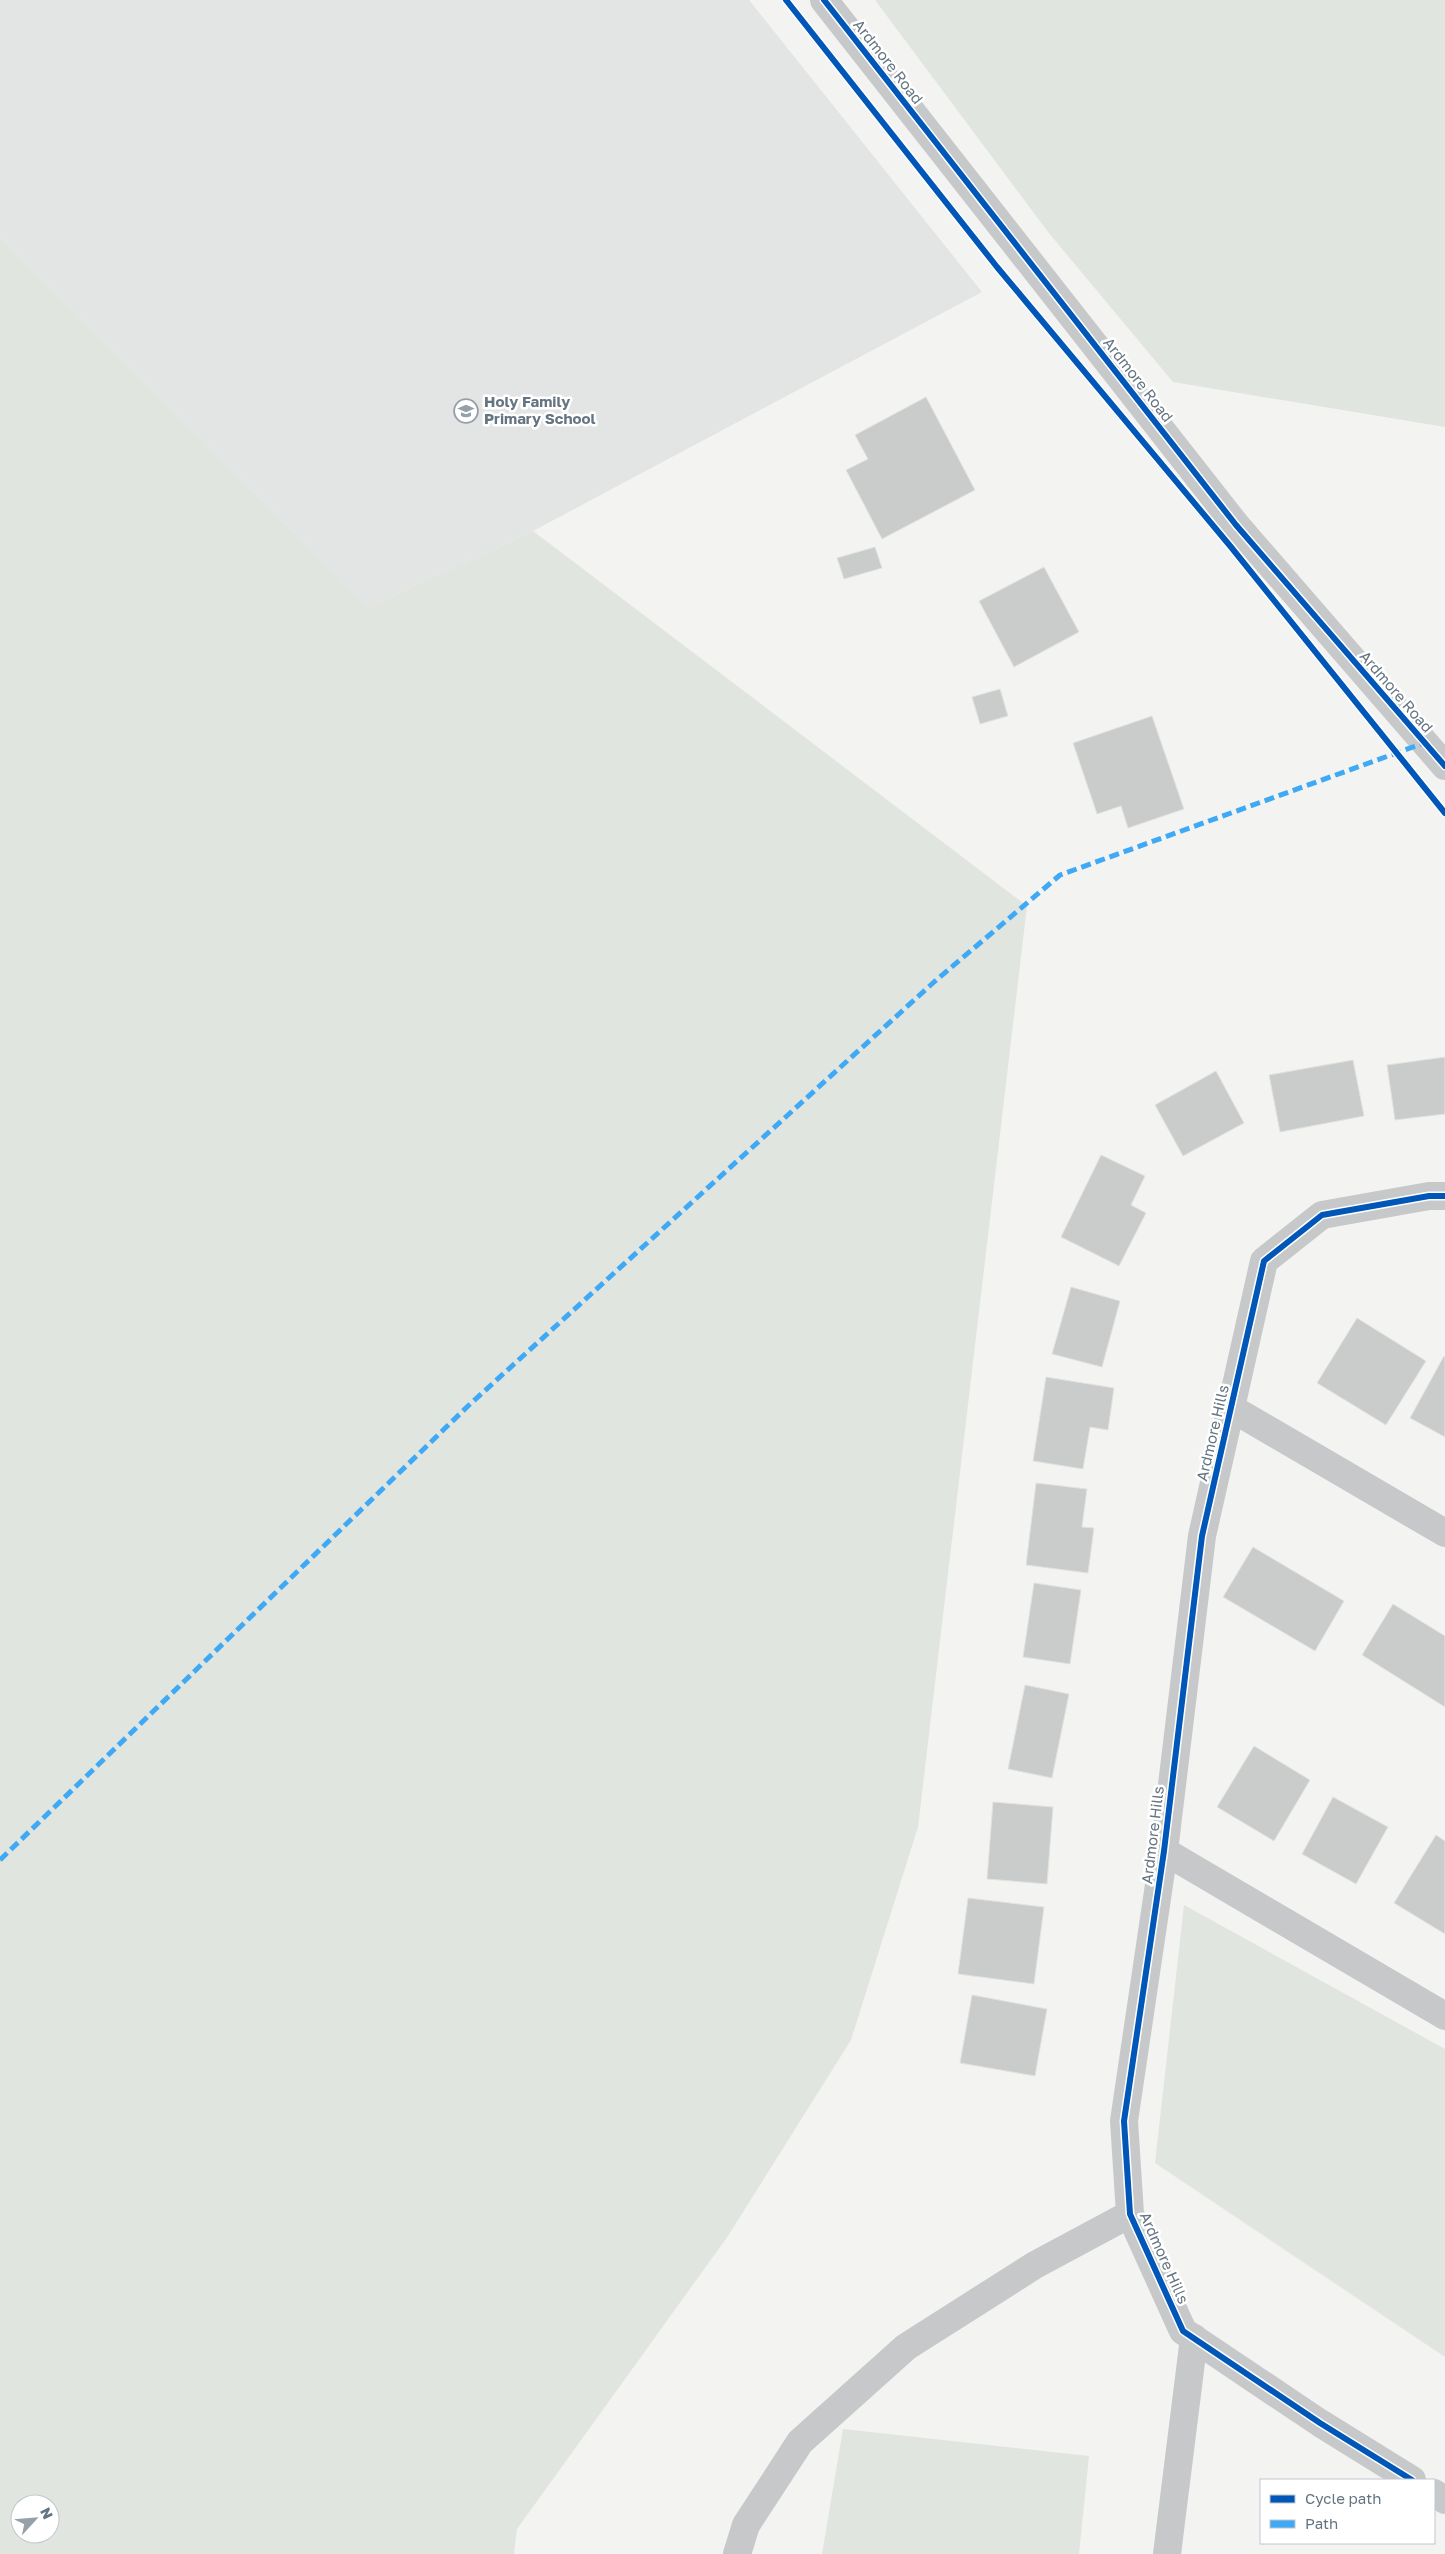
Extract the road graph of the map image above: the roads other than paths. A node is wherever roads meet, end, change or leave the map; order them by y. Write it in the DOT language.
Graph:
graph roads {
  1 [pos="824,0"];
  2 [pos="1445,766"];
  3 [pos="1445,1196"];
  4 [pos="1231,1408"];
  5 [pos="1445,1533"];
  6 [pos="1164,1851"];
  7 [pos="1445,2016"];
  8 [pos="1130,2214"];
  9 [pos="1194,2338"];
  10 [pos="1410,2479"];
  11 [pos="737,2554"];
  12 [pos="1167,2554"];
  1 -- 2 [label="street, Ardmore Road"];
  3 -- 4 [label="street, Ardmore Hills"];
  4 -- 5 [label="street, Ardmore Hills"];
  4 -- 6 [label="street, Ardmore Hills"];
  6 -- 7 [label="street, Ardmore Hills"];
  6 -- 8 [label="street, Ardmore Hills"];
  8 -- 9 [label="street, Ardmore Hills"];
  8 -- 11 [label="street"];
  9 -- 10 [label="street, Ardmore Hills"];
  9 -- 12 [label="street"];
}
